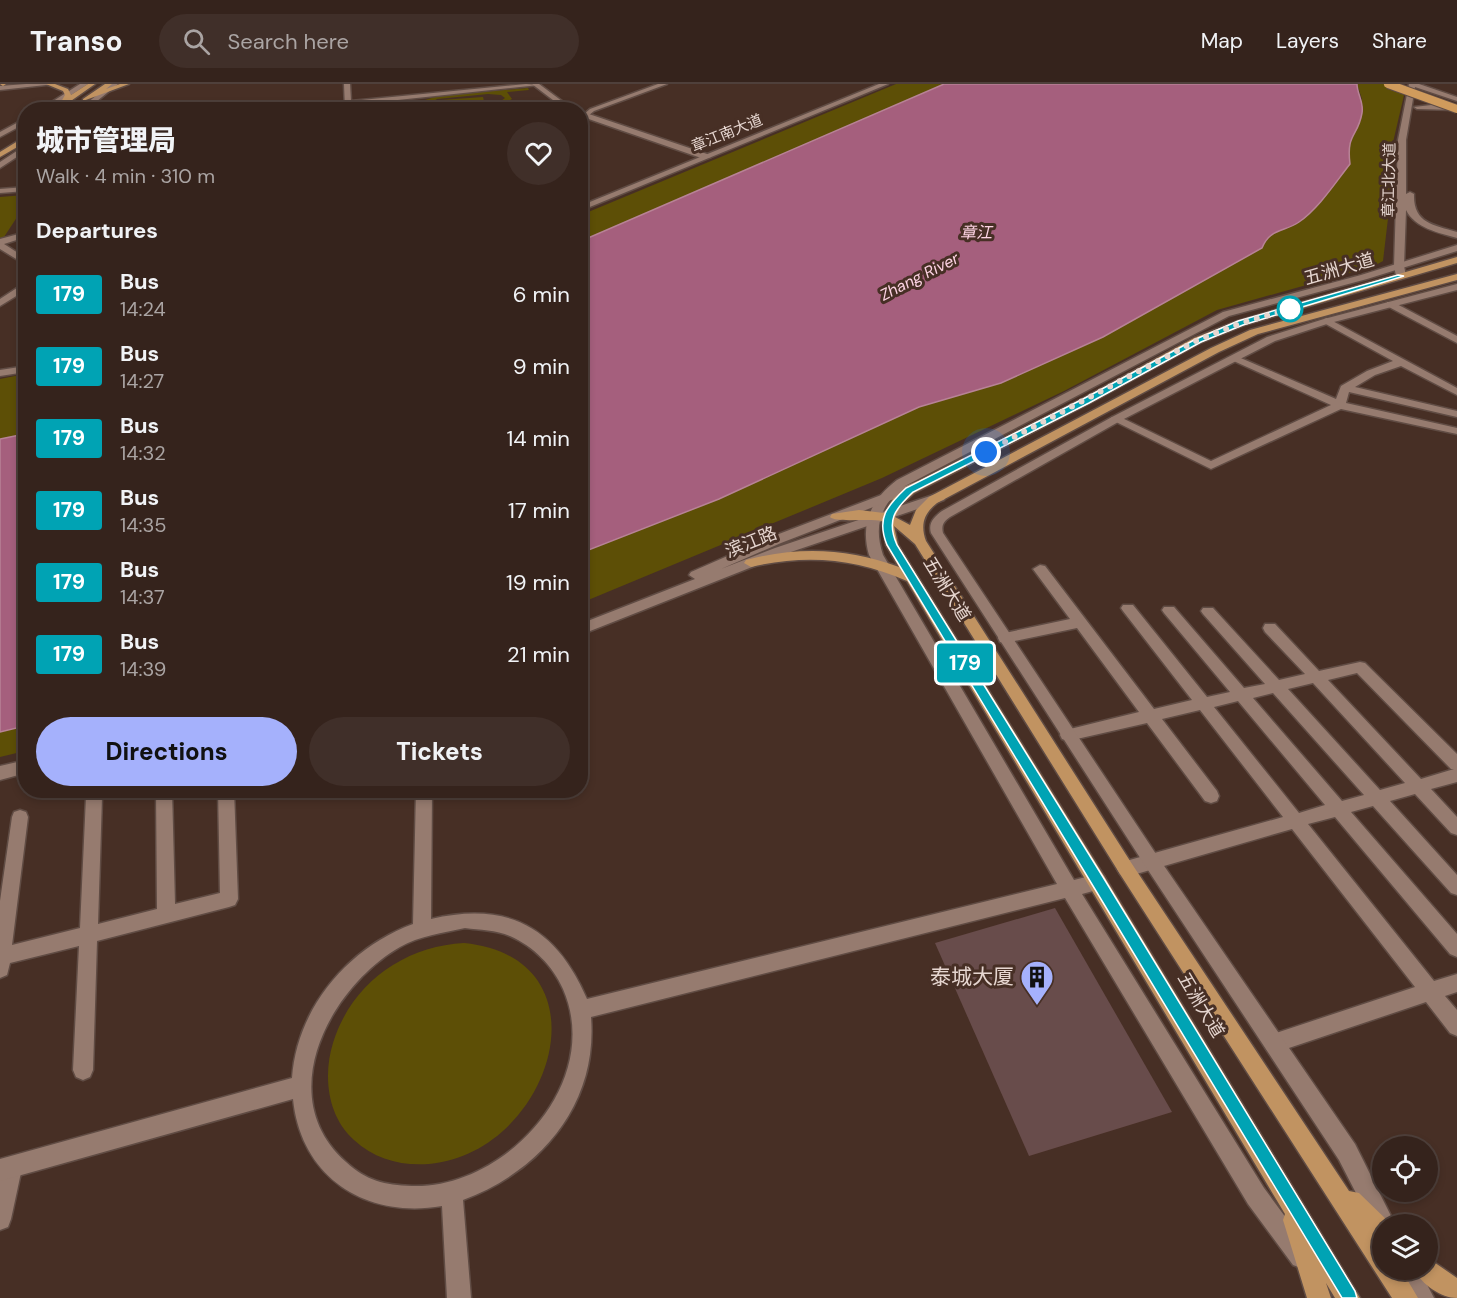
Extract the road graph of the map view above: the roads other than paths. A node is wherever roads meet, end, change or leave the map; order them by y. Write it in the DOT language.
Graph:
graph roads {
  1 [pos="50,84"];
  2 [pos="85,84"];
  3 [pos="92,84"];
  4 [pos="115,84"];
  5 [pos="126,84"];
  6 [pos="347,84"];
  7 [pos="536,84"];
  8 [pos="664,84"];
  9 [pos="874,84"];
  10 [pos="885,84"];
  11 [pos="1388,84"];
  12 [pos="1396,84"];
  13 [pos="1,85"];
  14 [pos="108,87"];
  15 [pos="1415,87"];
  16 [pos="68,94"];
  17 [pos="55,102"];
  18 [pos="64,102"];
  19 [pos="82,102"];
  20 [pos="90,102"];
  21 [pos="348,102"];
  22 [pos="382,102"];
  23 [pos="560,102"];
  24 [pos="1457,104"];
  25 [pos="1417,107"];
  26 [pos="588,112"];
  27 [pos="588,117"];
  28 [pos="18,125"];
  29 [pos="18,132"];
  30 [pos="0,135"];
  31 [pos="0,143"];
  32 [pos="18,143"];
  33 [pos="18,153"];
  34 [pos="0,155"];
  35 [pos="704,156"];
  36 [pos="0,166"];
  37 [pos="18,190"];
  38 [pos="0,191"];
  39 [pos="588,201"];
  40 [pos="588,206"];
  41 [pos="1457,235"];
  42 [pos="18,237"];
  43 [pos="0,244"];
  44 [pos="1457,248"];
  45 [pos="18,256"];
  46 [pos="1457,260"];
  47 [pos="1400,271"];
  48 [pos="1457,276"];
  49 [pos="1457,287"];
  50 [pos="18,291"];
  51 [pos="0,303"];
  52 [pos="1390,304"];
  53 [pos="1327,321"];
  54 [pos="1457,340"];
  55 [pos="1232,358"];
  56 [pos="1401,362"];
  57 [pos="18,364"];
  58 [pos="0,367"];
  59 [pos="18,370"];
  60 [pos="0,373"];
  61 [pos="1345,388"];
  62 [pos="1457,392"];
  63 [pos="1340,405"];
  64 [pos="1457,414"];
  65 [pos="1116,419"];
  66 [pos="1457,431"];
  67 [pos="886,511"];
  68 [pos="937,533"];
  69 [pos="920,541"];
  70 [pos="750,563"];
  71 [pos="882,565"];
  72 [pos="1040,568"];
  73 [pos="912,578"];
  74 [pos="1128,608"];
  75 [pos="1169,610"];
  76 [pos="1208,611"];
  77 [pos="588,617"];
  78 [pos="1082,622"];
  79 [pos="588,627"];
  80 [pos="1270,628"];
  81 [pos="1005,638"];
  82 [pos="1316,677"];
  83 [pos="1276,686"];
  84 [pos="1241,695"];
  85 [pos="1203,704"];
  86 [pos="1151,716"];
  87 [pos="1068,735"];
  88 [pos="1457,764"];
  89 [pos="18,768"];
  90 [pos="0,773"];
  91 [pos="1457,775"];
  92 [pos="18,779"];
  93 [pos="0,783"];
  94 [pos="1419,786"];
  95 [pos="1211,796"];
  96 [pos="94,798"];
  97 [pos="164,798"];
  98 [pos="226,798"];
  99 [pos="424,798"];
  100 [pos="1377,798"];
  101 [pos="1339,809"];
  102 [pos="20,817"];
  103 [pos="1295,822"];
  104 [pos="1457,828"];
  105 [pos="1152,862"];
  106 [pos="1126,869"];
  107 [pos="1098,882"];
  108 [pos="1457,887"];
  109 [pos="1070,890"];
  110 [pos="166,915"];
  111 [pos="422,928"];
  112 [pos="88,935"];
  113 [pos="1457,948"];
  114 [pos="1,961"];
  115 [pos="1457,983"];
  116 [pos="1430,992"];
  117 [pos="580,1010"];
  118 [pos="1457,1026"];
  119 [pos="1274,1043"];
  120 [pos="83,1070"];
  121 [pos="301,1086"];
  122 [pos="5,1169"];
  123 [pos="1324,1172"];
  124 [pos="1282,1186"];
  125 [pos="452,1195"];
  126 [pos="1379,1214"];
  127 [pos="0,1219"];
  128 [pos="1372,1221"];
  129 [pos="1372,1245"];
  130 [pos="1310,1269"];
  131 [pos="1438,1278"];
  132 [pos="1395,1280"];
  133 [pos="1413,1280"];
  134 [pos="1457,1292"];
  135 [pos="459,1298"];
  136 [pos="1319,1298"];
  137 [pos="1332,1298"];
  138 [pos="1348,1298"];
  139 [pos="1406,1298"];
  140 [pos="1422,1298"];
  1 -- 13 [label="street"];
  1 -- 16 [label="main road"];
  2 -- 16 [label="street"];
  3 -- 18 [label="main road"];
  4 -- 14 [label="street"];
  5 -- 14 [label="main road"];
  6 -- 21 [label="street"];
  7 -- 22 [label="street"];
  7 -- 23 [label="street"];
  8 -- 26 [label="street"];
  9 -- 35 [label="street, 章江南大道"];
  10 -- 35 [label="street, 章江南大道"];
  11 -- 24 [label="highway, bridge"];
  12 -- 24 [label="highway, bridge"];
  14 -- 19 [label="main road"];
  14 -- 20 [label="street"];
  15 -- 24 [label="highway"];
  15 -- 24 [label="street"];
  15 -- 25 [label="street, 章江北大道"];
  15 -- 47 [label="street, 章江北大道"];
  16 -- 17 [label="street"];
  16 -- 18 [label="main road"];
  24 -- 25 [label="street"];
  25 -- 41 [label="street, 章江北大道"];
  27 -- 35 [label="street"];
  28 -- 30 [label="street"];
  29 -- 31 [label="main road"];
  32 -- 34 [label="main road"];
  33 -- 36 [label="street"];
  35 -- 39 [label="street, 章江南大道"];
  35 -- 40 [label="street, 章江南大道"];
  37 -- 38 [label="street"];
  42 -- 43 [label="street"];
  43 -- 45 [label="street"];
  44 -- 47 [label="street"];
  46 -- 47 [label="main road, 五洲大道"];
  47 -- 67 [label="main road, 五洲大道"];
  47 -- 67 [label="street"];
  48 -- 67 [label="main road"];
  49 -- 52 [label="street"];
  50 -- 51 [label="street"];
  52 -- 53 [label="street"];
  52 -- 54 [label="street"];
  53 -- 55 [label="street"];
  53 -- 56 [label="street"];
  55 -- 63 [label="street"];
  55 -- 65 [label="street"];
  56 -- 61 [label="street"];
  56 -- 62 [label="street"];
  57 -- 58 [label="street"];
  59 -- 60 [label="street"];
  61 -- 63 [label="street"];
  61 -- 64 [label="street"];
  63 -- 65 [label="street"];
  63 -- 66 [label="street"];
  65 -- 68 [label="street"];
  67 -- 68 [label="street"];
  67 -- 69 [label="main road"];
  67 -- 69 [label="main road, 五洲大道"];
  67 -- 70 [label="street, 滨江路"];
  67 -- 71 [label="street"];
  67 -- 73 [label="main road, 五洲大道"];
  67 -- 77 [label="street, 滨江路"];
  68 -- 81 [label="street"];
  69 -- 106 [label="main road, 五洲大道"];
  70 -- 71 [label="main road"];
  70 -- 79 [label="street, 滨江路"];
  71 -- 73 [label="main road"];
  71 -- 109 [label="street"];
  72 -- 78 [label="street"];
  73 -- 107 [label="main road, 五洲大道"];
  74 -- 85 [label="street"];
  75 -- 84 [label="street"];
  76 -- 83 [label="street"];
  78 -- 81 [label="street"];
  78 -- 86 [label="street"];
  80 -- 82 [label="street"];
  81 -- 87 [label="street"];
  82 -- 83 [label="street"];
  82 -- 88 [label="street"];
  82 -- 94 [label="street"];
  83 -- 84 [label="street"];
  83 -- 100 [label="street"];
  84 -- 85 [label="street"];
  84 -- 101 [label="street"];
  85 -- 86 [label="street"];
  85 -- 103 [label="street"];
  86 -- 87 [label="street"];
  86 -- 95 [label="street"];
  87 -- 105 [label="street"];
  89 -- 90 [label="street"];
  91 -- 94 [label="street"];
  92 -- 93 [label="street"];
  94 -- 100 [label="street"];
  94 -- 104 [label="street"];
  96 -- 112 [label="street"];
  97 -- 110 [label="street"];
  98 -- 110 [label="street"];
  99 -- 111 [label="street"];
  100 -- 101 [label="street"];
  100 -- 108 [label="street"];
  101 -- 103 [label="street"];
  101 -- 113 [label="street"];
  102 -- 114 [label="street"];
  103 -- 105 [label="street"];
  103 -- 116 [label="street"];
  105 -- 106 [label="street"];
  105 -- 119 [label="street"];
  106 -- 123 [label="main road, 五洲大道"];
  107 -- 109 [label="street"];
  107 -- 124 [label="main road, 五洲大道"];
  109 -- 117 [label="street"];
  109 -- 130 [label="street"];
  110 -- 112 [label="street"];
  111 -- 117 [label="street"];
  111 -- 121 [label="street"];
  112 -- 114 [label="street"];
  112 -- 120 [label="street"];
  115 -- 116 [label="street"];
  116 -- 118 [label="street"];
  116 -- 119 [label="street"];
  117 -- 125 [label="street"];
  119 -- 126 [label="street"];
  121 -- 122 [label="street"];
  121 -- 125 [label="street"];
  122 -- 127 [label="street"];
  123 -- 128 [label="main road"];
  123 -- 129 [label="main road, 五洲大道"];
  124 -- 130 [label="main road"];
  124 -- 138 [label="main road, 五洲大道"];
  125 -- 135 [label="street"];
  130 -- 136 [label="main road"];
  130 -- 137 [label="street"];
  131 -- 134 [label="main road"];
  132 -- 139 [label="main road"];
  133 -- 140 [label="street"];
}
